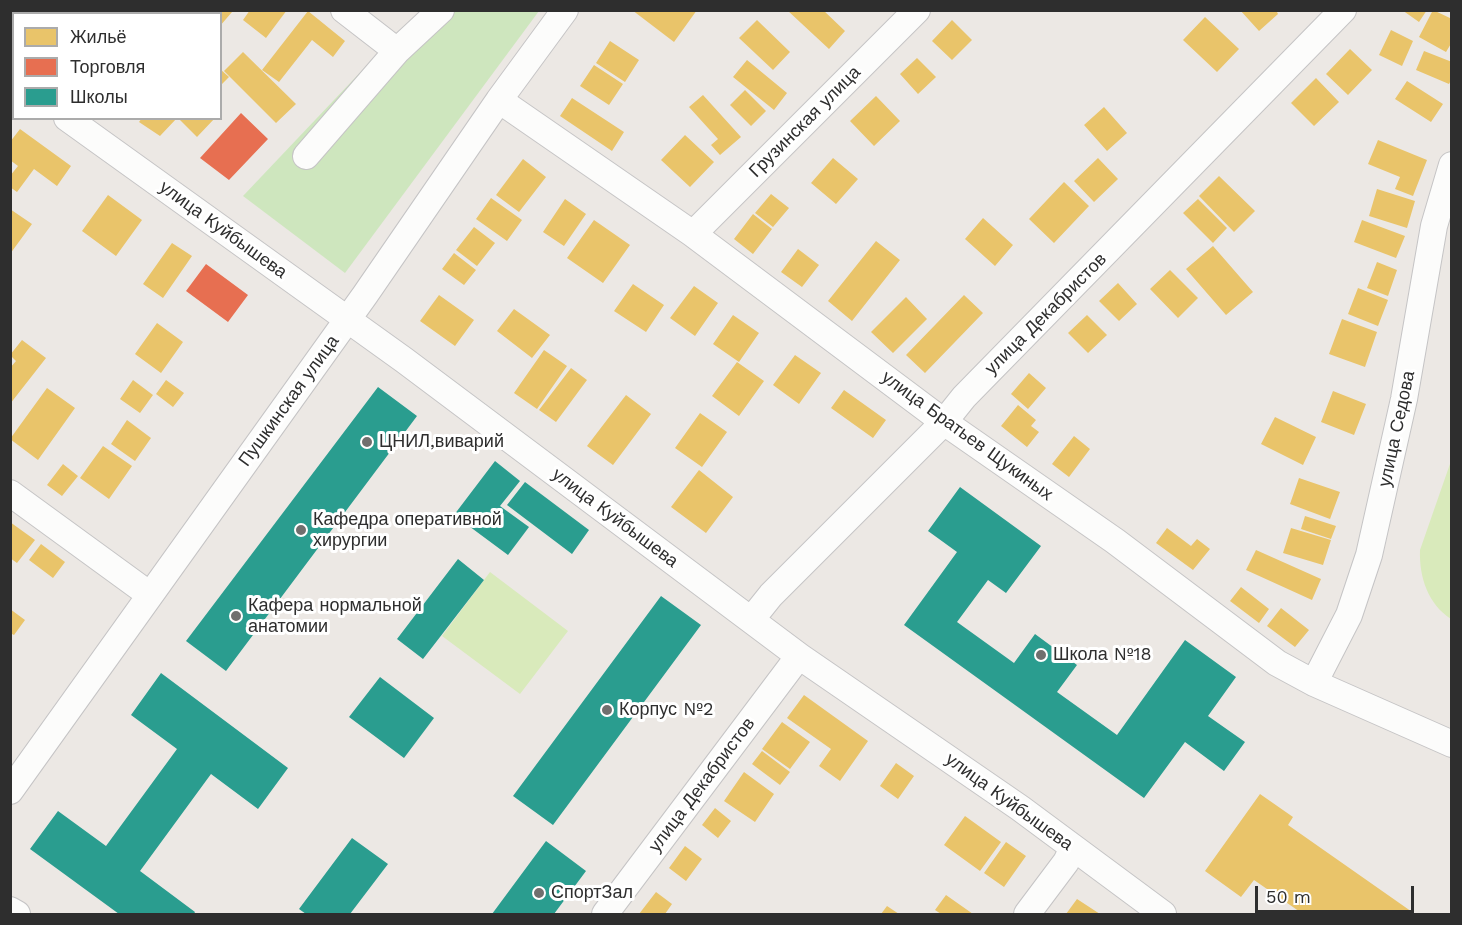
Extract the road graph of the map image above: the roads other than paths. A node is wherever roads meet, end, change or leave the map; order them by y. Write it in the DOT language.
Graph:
graph roads {
  1 [pos="344,10"];
  2 [pos="441,10"];
  3 [pos="565,10"];
  4 [pos="917,10"];
  5 [pos="1343,10"];
  6 [pos="397,51"];
  7 [pos="499,100"];
  8 [pos="70,120"];
  9 [pos="306,156"];
  10 [pos="1452,165"];
  11 [pos="693,234"];
  12 [pos="348,319"];
  13 [pos="944,422"];
  14 [pos="10,493"];
  15 [pos="150,595"];
  16 [pos="751,620"];
  17 [pos="800,656"];
  18 [pos="1314,683"];
  19 [pos="1452,744"];
  20 [pos="10,791"];
  21 [pos="1073,848"];
  22 [pos="10,910"];
  23 [pos="17,915"];
  24 [pos="605,915"];
  25 [pos="1027,915"];
  26 [pos="1164,915"];
  1 -- 6 [label="street"];
  2 -- 6 [label="street"];
  3 -- 7 [label="street, Пушкинская улица"];
  4 -- 11 [label="street, Грузинская улица"];
  5 -- 13 [label="street, улица Декабристов"];
  6 -- 9 [label="street"];
  7 -- 11 [label="street, улица Братьев Щукиных"];
  7 -- 12 [label="street, Пушкинская улица"];
  8 -- 12 [label="street, улица Куйбышева"];
  10 -- 18 [label="street, улица Седова"];
  11 -- 13 [label="street, улица Братьев Щукиных"];
  12 -- 15 [label="street, Пушкинская улица"];
  12 -- 16 [label="street, улица Куйбышева"];
  13 -- 16 [label="street, улица Декабристов"];
  13 -- 18 [label="street, улица Братьев Щукиных"];
  14 -- 15 [label="street"];
  15 -- 20 [label="street, Пушкинская улица"];
  16 -- 17 [label="street, улица Куйбышева"];
  17 -- 21 [label="street, улица Куйбышева"];
  17 -- 24 [label="street, улица Декабристов"];
  18 -- 19 [label="street, улица Братьев Щукиных"];
  21 -- 25 [label="street"];
  21 -- 26 [label="street, улица Куйбышева"];
  22 -- 23 [label="street"];
}
